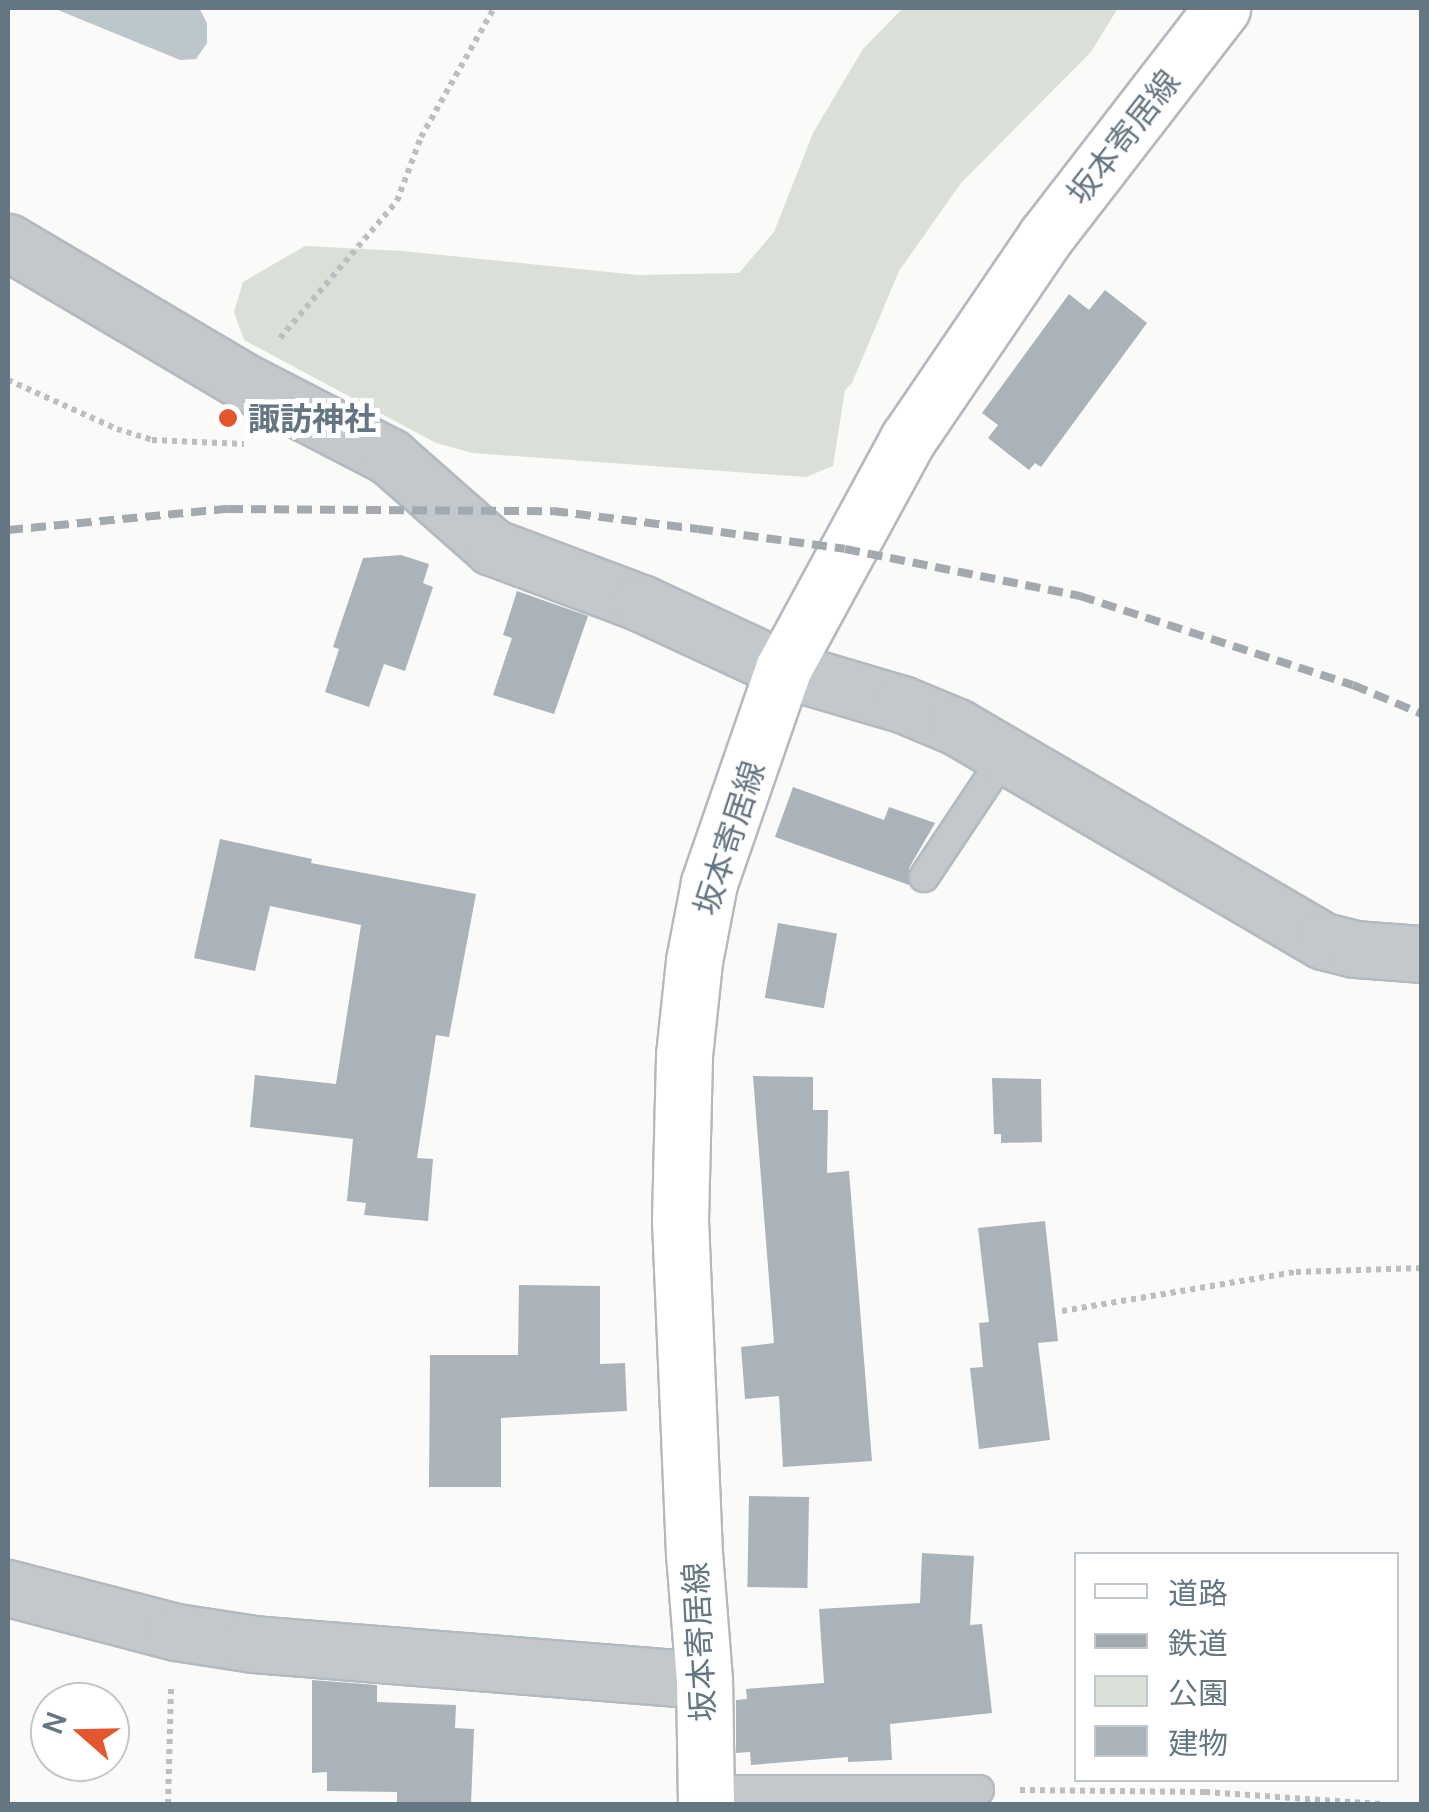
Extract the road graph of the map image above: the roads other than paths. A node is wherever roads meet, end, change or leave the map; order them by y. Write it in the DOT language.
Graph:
graph roads {
  1 [pos="1222,8"];
  2 [pos="8,242"];
  3 [pos="783,669"];
  4 [pos="1004,757"];
  5 [pos="924,876"];
  6 [pos="1422,954"];
  7 [pos="8,1588"];
  8 [pos="704,1680"];
  9 [pos="978,1790"];
  10 [pos="706,1797"];
  1 -- 3 [label="main road, 坂本寄居線"];
  2 -- 3 [label="street"];
  3 -- 4 [label="street"];
  3 -- 8 [label="main road, 坂本寄居線"];
  4 -- 5 [label="lane"];
  4 -- 6 [label="street"];
  7 -- 8 [label="street"];
  8 -- 10 [label="main road, 坂本寄居線"];
  9 -- 10 [label="lane"];
}
